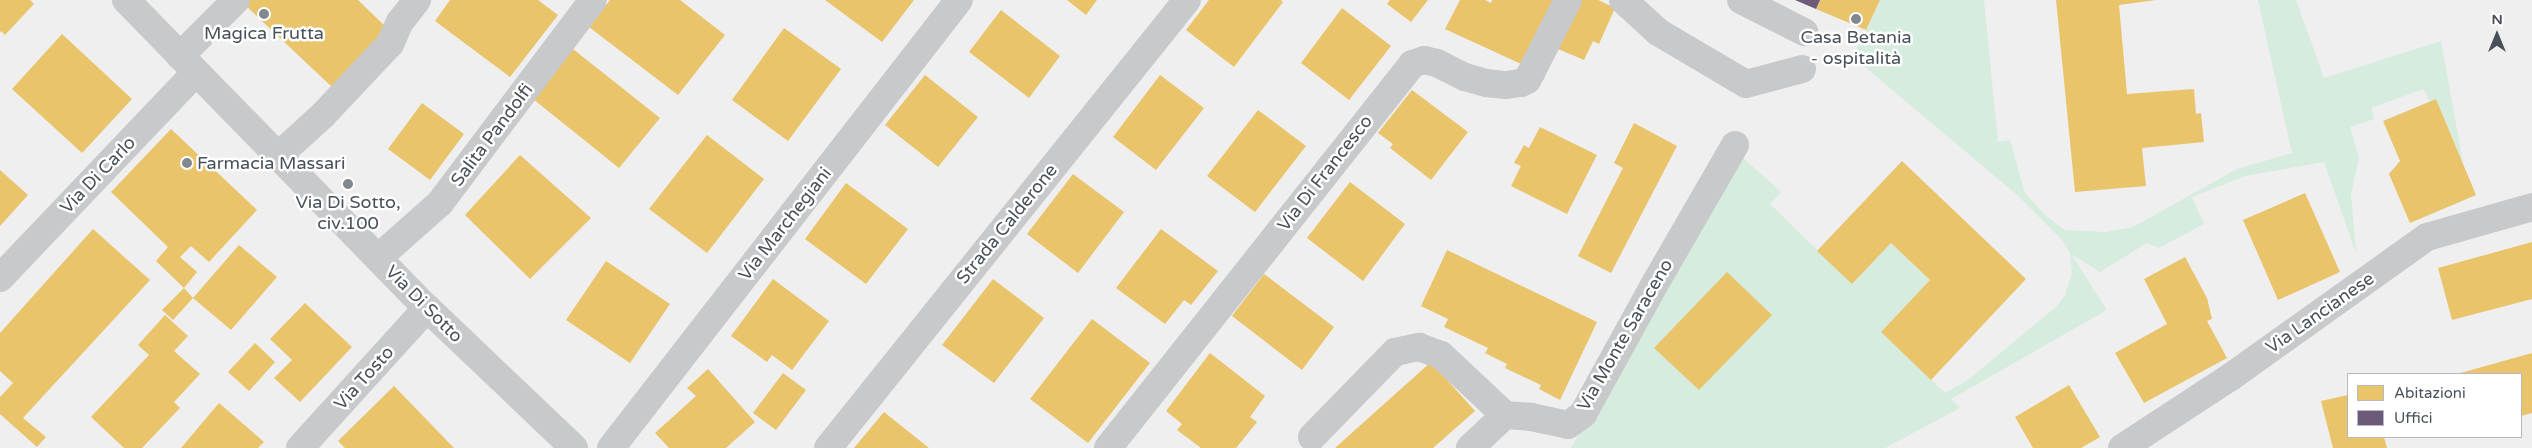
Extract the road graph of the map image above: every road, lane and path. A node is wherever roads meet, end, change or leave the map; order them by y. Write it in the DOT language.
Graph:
graph roads {
  1 [pos="126,0"];
  2 [pos="236,0"];
  3 [pos="417,0"];
  4 [pos="593,0"];
  5 [pos="959,0"];
  6 [pos="1187,0"];
  7 [pos="1568,0"];
  8 [pos="1623,0"];
  9 [pos="1741,0"];
  10 [pos="1804,32"];
  11 [pos="188,64"];
  12 [pos="1802,69"];
  13 [pos="1735,145"];
  14 [pos="278,156"];
  15 [pos="2532,207"];
  16 [pos="378,258"];
  17 [pos="0,278"];
  18 [pos="427,308"];
  19 [pos="1505,416"];
  20 [pos="1312,437"];
  21 [pos="300,448"];
  22 [pos="574,448"];
  23 [pos="611,448"];
  24 [pos="828,448"];
  25 [pos="1108,448"];
  26 [pos="1470,448"];
  27 [pos="2122,448"];
  1 -- 11 [label="street, Via Di Sotto"];
  2 -- 11 [label="street"];
  3 -- 14 [label="street"];
  4 -- 16 [label="street, Salita Pandolfi"];
  5 -- 23 [label="street, Via Marchegiani"];
  6 -- 24 [label="street, Strada Calderone"];
  7 -- 25 [label="street, Via Di Francesco"];
  8 -- 12 [label="street"];
  9 -- 10 [label="street"];
  11 -- 14 [label="street, Via Di Sotto"];
  11 -- 17 [label="street, Via Di Carlo"];
  13 -- 19 [label="street, Via Monte Saraceno"];
  14 -- 16 [label="street, Via Di Sotto"];
  15 -- 27 [label="street, Via Lancianese"];
  16 -- 18 [label="street, Via Di Sotto"];
  18 -- 21 [label="street, Via Tosto"];
  18 -- 22 [label="street, Via Di Sotto"];
  19 -- 20 [label="street"];
  19 -- 26 [label="street"];
}
